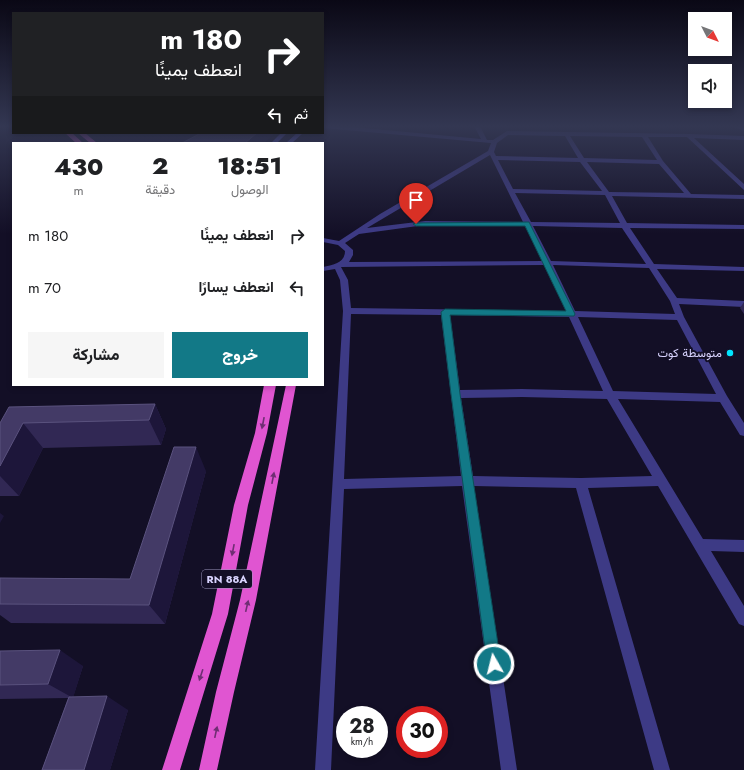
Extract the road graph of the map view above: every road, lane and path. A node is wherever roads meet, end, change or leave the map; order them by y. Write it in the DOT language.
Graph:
graph roads {
  1 [pos="473,162"];
  2 [pos="498,162"];
  3 [pos="583,162"];
  4 [pos="661,162"];
  5 [pos="716,162"];
  6 [pos="744,188"];
  7 [pos="511,191"];
  8 [pos="607,193"];
  9 [pos="688,194"];
  10 [pos="744,197"];
  11 [pos="527,224"];
  12 [pos="625,226"];
  13 [pos="744,227"];
  14 [pos="355,232"];
  15 [pos="324,240"];
  16 [pos="340,242"];
  17 [pos="548,263"];
  18 [pos="340,265"];
  19 [pos="651,266"];
  20 [pos="324,269"];
  21 [pos="744,269"];
  22 [pos="674,301"];
  23 [pos="744,304"];
  24 [pos="347,311"];
  25 [pos="445,312"];
  26 [pos="572,314"];
  27 [pos="680,317"];
  28 [pos="270,386"];
  29 [pos="291,386"];
  30 [pos="455,394"];
  31 [pos="610,395"];
  32 [pos="723,398"];
  33 [pos="744,432"];
  34 [pos="468,481"];
  35 [pos="662,481"];
  36 [pos="581,483"];
  37 [pos="337,484"];
  38 [pos="701,545"];
  39 [pos="744,546"];
  40 [pos="744,619"];
  41 [pos="171,770"];
  42 [pos="208,770"];
  43 [pos="323,770"];
  44 [pos="509,770"];
  45 [pos="662,770"];
  1 -- 14 [label="street"];
  2 -- 7 [label="street"];
  3 -- 8 [label="street"];
  4 -- 9 [label="street"];
  5 -- 6 [label="street"];
  7 -- 8 [label="street"];
  7 -- 11 [label="street"];
  8 -- 9 [label="street"];
  8 -- 12 [label="street"];
  9 -- 10 [label="street"];
  11 -- 12 [label="street"];
  11 -- 14 [label="street"];
  11 -- 17 [label="street"];
  12 -- 13 [label="street"];
  12 -- 19 [label="street"];
  14 -- 16 [label="street"];
  15 -- 16 [label="street"];
  16 -- 18 [label="street"];
  17 -- 18 [label="street"];
  17 -- 19 [label="street"];
  17 -- 26 [label="street"];
  18 -- 20 [label="street"];
  18 -- 24 [label="street"];
  19 -- 21 [label="street"];
  19 -- 22 [label="street"];
  22 -- 23 [label="street"];
  22 -- 27 [label="street"];
  24 -- 25 [label="street"];
  24 -- 37 [label="street"];
  25 -- 26 [label="street"];
  25 -- 30 [label="street"];
  26 -- 27 [label="street"];
  26 -- 31 [label="street"];
  27 -- 32 [label="street"];
  28 -- 41 [label="highway, RN 88A, one-way"];
  42 -- 29 [label="highway, one-way"];
  30 -- 31 [label="street"];
  30 -- 34 [label="street"];
  31 -- 32 [label="street"];
  31 -- 35 [label="street"];
  32 -- 33 [label="street"];
  34 -- 36 [label="street"];
  34 -- 37 [label="street"];
  34 -- 44 [label="street"];
  35 -- 36 [label="street"];
  35 -- 38 [label="street"];
  36 -- 45 [label="street"];
  37 -- 43 [label="street"];
  38 -- 39 [label="street"];
  38 -- 40 [label="street"];
}
